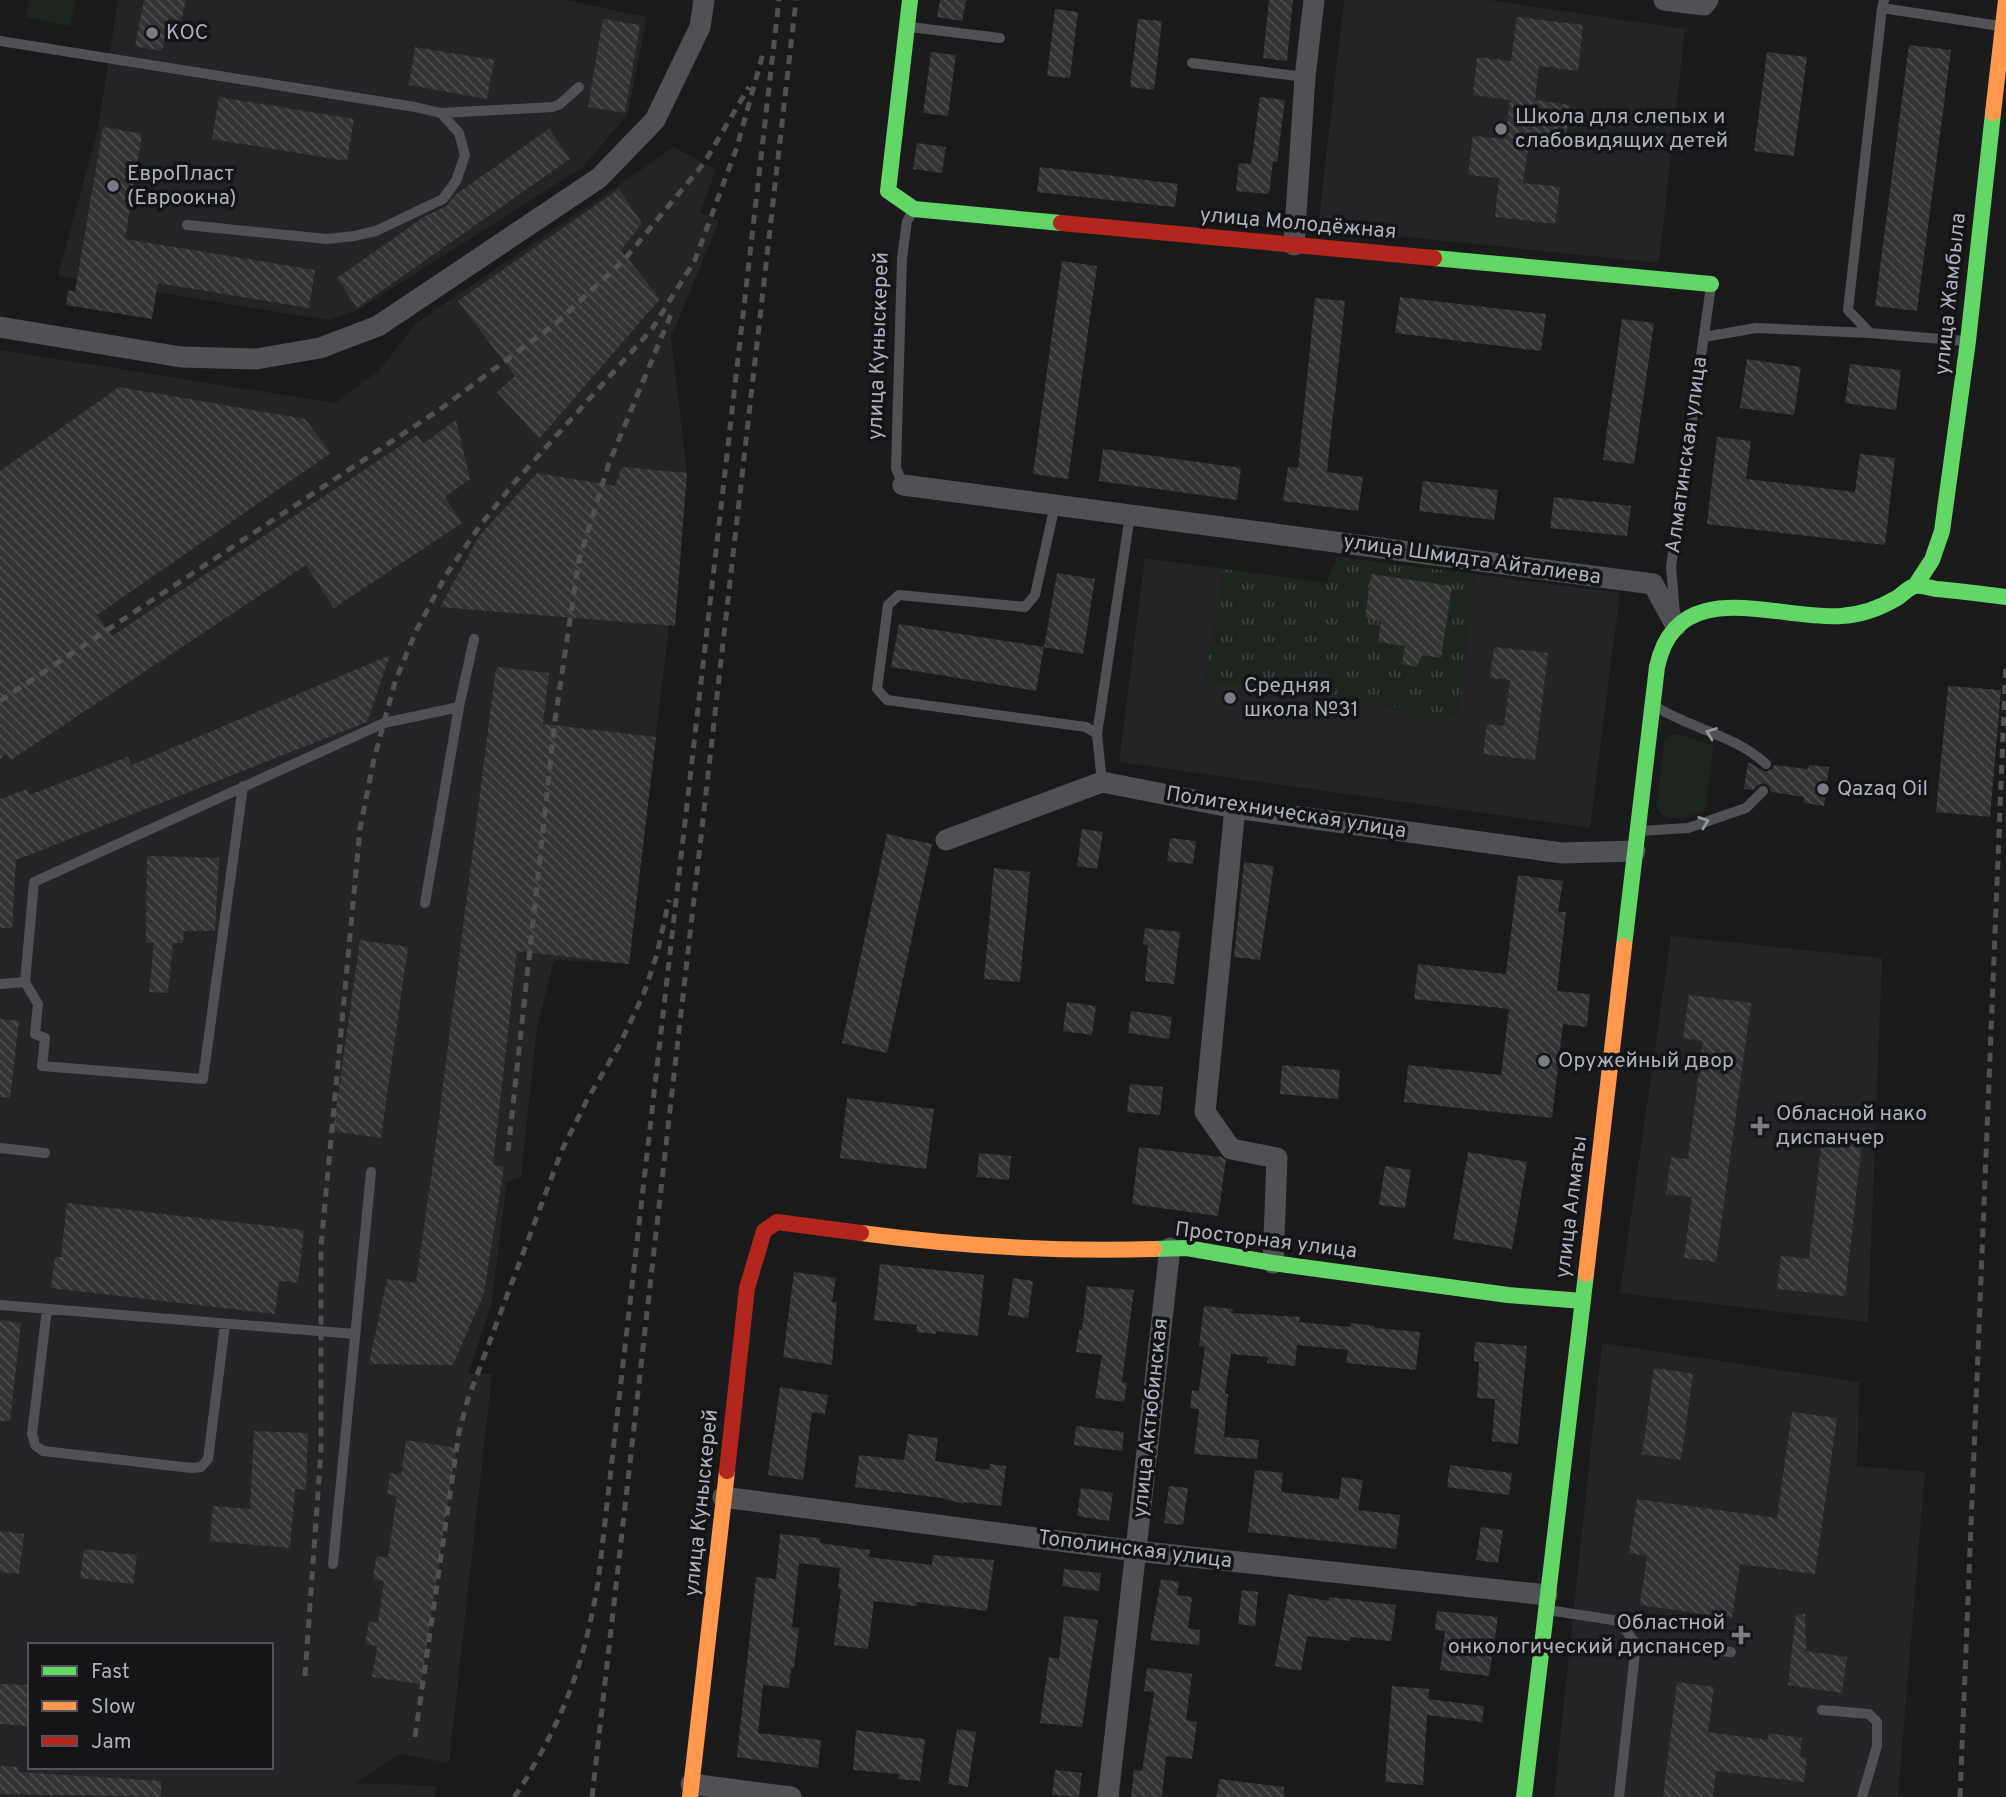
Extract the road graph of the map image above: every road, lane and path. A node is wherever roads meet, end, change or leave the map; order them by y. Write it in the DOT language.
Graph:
graph roads {
  1 [pos="704,0"];
  2 [pos="910,0"];
  3 [pos="1314,0"];
  4 [pos="1664,0"];
  5 [pos="2006,0"];
  6 [pos="1706,3"];
  7 [pos="1883,4"];
  8 [pos="907,26"];
  9 [pos="2003,26"];
  10 [pos="1000,38"];
  11 [pos="0,41"];
  12 [pos="1192,63"];
  13 [pos="1305,77"];
  14 [pos="579,87"];
  15 [pos="441,113"];
  16 [pos="914,209"];
  17 [pos="187,225"];
  18 [pos="1294,245"];
  19 [pos="1711,284"];
  20 [pos="0,327"];
  21 [pos="1870,332"];
  22 [pos="1704,337"];
  23 [pos="1968,341"];
  24 [pos="903,485"];
  25 [pos="1055,505"];
  26 [pos="1130,514"];
  27 [pos="1915,586"];
  28 [pos="2006,597"];
  29 [pos="1676,626"];
  30 [pos="474,639"];
  31 [pos="1653,705"];
  32 [pos="459,706"];
  33 [pos="1097,734"];
  34 [pos="1766,764"];
  35 [pos="1102,782"];
  36 [pos="243,786"];
  37 [pos="1763,791"];
  38 [pos="1235,808"];
  39 [pos="946,840"];
  40 [pos="1636,841"];
  41 [pos="425,903"];
  42 [pos="24,982"];
  43 [pos="0,984"];
  44 [pos="0,1148"];
  45 [pos="45,1153"];
  46 [pos="371,1172"];
  47 [pos="777,1222"];
  48 [pos="1170,1248"];
  49 [pos="1273,1263"];
  50 [pos="1582,1301"];
  51 [pos="0,1305"];
  52 [pos="47,1309"];
  53 [pos="225,1325"];
  54 [pos="355,1334"];
  55 [pos="723,1497"];
  56 [pos="1136,1552"];
  57 [pos="333,1564"];
  58 [pos="1547,1602"];
  59 [pos="1636,1644"];
  60 [pos="1731,1652"];
  61 [pos="1822,1710"];
  62 [pos="691,1790"];
  63 [pos="791,1797"];
  64 [pos="1108,1797"];
  65 [pos="1524,1797"];
  66 [pos="1619,1797"];
  67 [pos="1863,1797"];
  1 -- 20 [label="street"];
  2 -- 8 [label="street"];
  3 -- 13 [label="street"];
  4 -- 6 [label="street"];
  5 -- 9 [label="street, улица Жамбыла"];
  7 -- 9 [label="lane"];
  7 -- 21 [label="lane"];
  8 -- 10 [label="lane"];
  8 -- 16 [label="street, улица Молодёжная"];
  9 -- 23 [label="street, улица Жамбыла"];
  11 -- 15 [label="lane"];
  12 -- 13 [label="lane"];
  13 -- 18 [label="street"];
  14 -- 15 [label="lane"];
  15 -- 17 [label="lane"];
  16 -- 18 [label="street, улица Молодёжная"];
  16 -- 24 [label="lane, улица Куныскерей"];
  18 -- 19 [label="street, улица Молодёжная"];
  19 -- 22 [label="lane, Алматинская улица"];
  21 -- 22 [label="lane"];
  21 -- 23 [label="lane"];
  22 -- 29 [label="lane, Алматинская улица"];
  23 -- 27 [label="street, улица Жамбыла"];
  24 -- 25 [label="street, улица Шмидта Айталиева"];
  25 -- 26 [label="street, улица Шмидта Айталиева"];
  25 -- 33 [label="lane"];
  26 -- 29 [label="street, улица Шмидта Айталиева"];
  26 -- 33 [label="lane"];
  27 -- 28 [label="street"];
  27 -- 29 [label="street"];
  29 -- 31 [label="street, улица Алматы"];
  30 -- 32 [label="lane"];
  34 -- 31 [label="lane, one-way"];
  31 -- 40 [label="street, улица Алматы"];
  32 -- 36 [label="lane"];
  32 -- 41 [label="lane"];
  33 -- 35 [label="lane"];
  35 -- 38 [label="street, Политехническая улица"];
  35 -- 39 [label="street"];
  36 -- 42 [label="lane"];
  36 -- 42 [label="lane"];
  40 -- 37 [label="lane, one-way"];
  38 -- 40 [label="street, Политехническая улица"];
  38 -- 49 [label="street"];
  40 -- 50 [label="street, улица Алматы"];
  42 -- 43 [label="lane"];
  44 -- 45 [label="lane"];
  46 -- 54 [label="lane"];
  47 -- 48 [label="street, Просторная улица"];
  47 -- 55 [label="street, улица Куныскерей"];
  48 -- 49 [label="street, Просторная улица"];
  48 -- 56 [label="street, улица Актюбинская"];
  49 -- 50 [label="street, Просторная улица"];
  50 -- 58 [label="street, улица Алматы"];
  51 -- 52 [label="lane"];
  52 -- 53 [label="lane"];
  52 -- 53 [label="lane"];
  53 -- 54 [label="lane"];
  54 -- 57 [label="lane"];
  55 -- 56 [label="street, Тополинская улица"];
  55 -- 62 [label="street, улица Куныскерей"];
  56 -- 58 [label="street, Тополинская улица"];
  56 -- 64 [label="street, улица Актюбинская"];
  58 -- 59 [label="lane"];
  58 -- 65 [label="street, улица Алматы"];
  59 -- 60 [label="lane"];
  59 -- 66 [label="lane"];
  61 -- 67 [label="lane"];
  62 -- 63 [label="street"];
}
